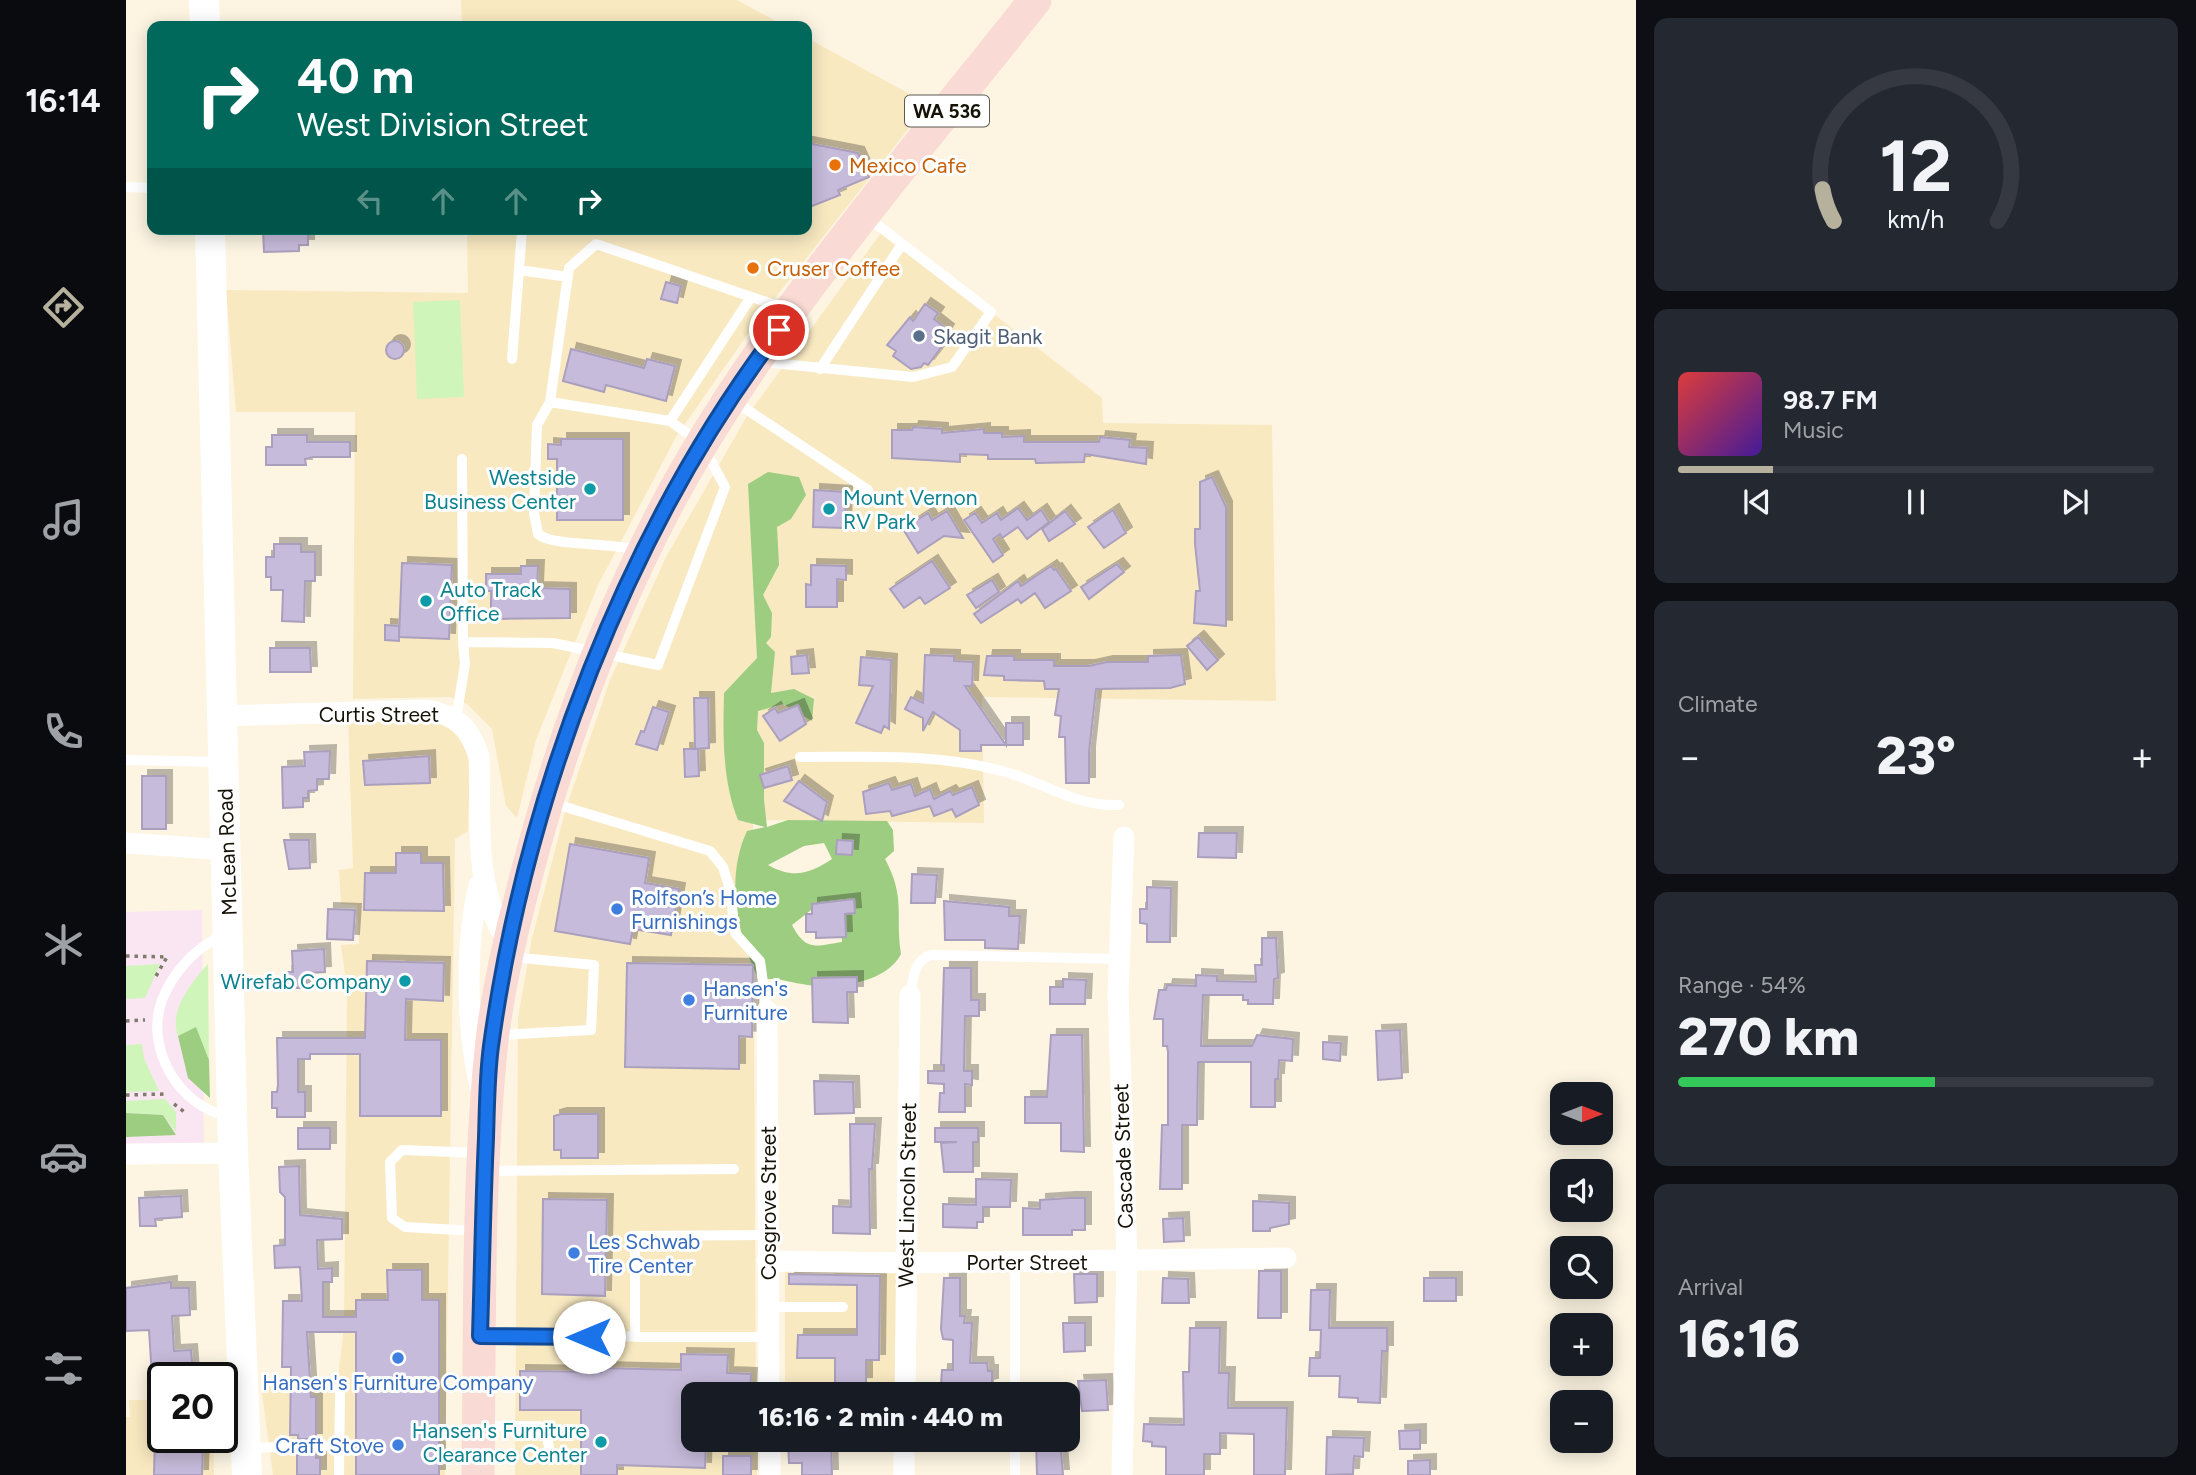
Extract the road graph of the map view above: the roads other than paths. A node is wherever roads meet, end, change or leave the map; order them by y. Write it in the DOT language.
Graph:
graph roads {
  1 [pos="204,0"];
  2 [pos="1035,0"];
  3 [pos="205,21"];
  4 [pos="126,187"];
  5 [pos="147,188"];
  6 [pos="862,219"];
  7 [pos="210,235"];
  8 [pos="522,235"];
  9 [pos="902,244"];
  10 [pos="519,270"];
  11 [pos="568,277"];
  12 [pos="751,297"];
  13 [pos="793,310"];
  14 [pos="512,359"];
  15 [pos="755,362"];
  16 [pos="820,369"];
  17 [pos="731,399"];
  18 [pos="550,402"];
  19 [pos="670,421"];
  20 [pos="702,444"];
  21 [pos="462,459"];
  22 [pos="867,490"];
  23 [pos="644,552"];
  24 [pos="464,642"];
  25 [pos="598,654"];
  26 [pos="222,716"];
  27 [pos="456,719"];
  28 [pos="800,757"];
  29 [pos="126,761"];
  30 [pos="224,762"];
  31 [pos="547,802"];
  32 [pos="1119,805"];
  33 [pos="1124,837"];
  34 [pos="126,843"];
  35 [pos="227,849"];
  36 [pos="482,873"];
  37 [pos="229,933"];
  38 [pos="510,945"];
  39 [pos="1121,959"];
  40 [pos="910,995"];
  41 [pos="767,1011"];
  42 [pos="493,1034"];
  43 [pos="487,1113"];
  44 [pos="233,1117"];
  45 [pos="233,1153"];
  46 [pos="126,1154"];
  47 [pos="485,1162"];
  48 [pos="734,1169"];
  49 [pos="482,1231"];
  50 [pos="767,1236"];
  51 [pos="1286,1258"];
  52 [pos="767,1261"];
  53 [pos="1127,1261"];
  54 [pos="1015,1262"];
  55 [pos="906,1263"];
  56 [pos="768,1307"];
  57 [pos="843,1307"];
  58 [pos="480,1336"];
  59 [pos="635,1337"];
  60 [pos="768,1337"];
  61 [pos="769,1382"];
  62 [pos="905,1382"];
  63 [pos="1015,1382"];
  64 [pos="340,1390"];
  65 [pos="479,1426"];
  66 [pos="339,1446"];
  67 [pos="770,1452"];
  68 [pos="904,1452"];
  69 [pos="1015,1452"];
  70 [pos="550,1453"];
  71 [pos="246,1461"];
  72 [pos="339,1475"];
  73 [pos="478,1475"];
  74 [pos="770,1475"];
  75 [pos="904,1475"];
  76 [pos="1015,1475"];
  77 [pos="1122,1475"];
  1 -- 3 [label="street"];
  2 -- 6 [label="main road, WA 536"];
  4 -- 5 [label="lane"];
  6 -- 9 [label="lane"];
  6 -- 13 [label="main road, WA 536"];
  7 -- 26 [label="street, McLean Road"];
  8 -- 10 [label="lane"];
  9 -- 16 [label="lane"];
  9 -- 16 [label="lane"];
  10 -- 11 [label="lane"];
  10 -- 14 [label="lane"];
  11 -- 12 [label="lane"];
  11 -- 18 [label="lane"];
  12 -- 13 [label="lane"];
  12 -- 19 [label="lane"];
  13 -- 15 [label="main road, WA 536"];
  15 -- 16 [label="lane"];
  15 -- 17 [label="main road, WA 536"];
  17 -- 20 [label="main road, WA 536"];
  17 -- 22 [label="lane"];
  18 -- 19 [label="lane"];
  18 -- 23 [label="lane"];
  19 -- 20 [label="lane"];
  20 -- 23 [label="main road, WA 536"];
  20 -- 25 [label="lane"];
  21 -- 24 [label="lane"];
  23 -- 25 [label="main road, WA 536"];
  24 -- 25 [label="lane"];
  24 -- 27 [label="lane"];
  25 -- 31 [label="main road, WA 536"];
  26 -- 27 [label="street, Curtis Street"];
  26 -- 30 [label="street, McLean Road"];
  27 -- 36 [label="street, Curtis Street"];
  28 -- 32 [label="lane"];
  29 -- 30 [label="lane"];
  30 -- 35 [label="street, McLean Road"];
  31 -- 38 [label="main road, WA 536"];
  31 -- 41 [label="lane"];
  33 -- 39 [label="street, Cascade Street"];
  34 -- 35 [label="street"];
  35 -- 37 [label="street, McLean Road"];
  36 -- 38 [label="street, Curtis Street"];
  36 -- 43 [label="street, Curtis Street"];
  37 -- 44 [label="street, McLean Road"];
  37 -- 44 [label="lane"];
  38 -- 42 [label="main road, WA 536"];
  38 -- 42 [label="lane"];
  39 -- 40 [label="lane"];
  39 -- 53 [label="street, Cascade Street"];
  40 -- 55 [label="street, West Lincoln Street"];
  41 -- 50 [label="street, Cosgrove Street"];
  42 -- 43 [label="main road, WA 536"];
  43 -- 47 [label="main road, WA 536"];
  44 -- 45 [label="street, McLean Road"];
  45 -- 46 [label="street"];
  45 -- 71 [label="street, McLean Road"];
  47 -- 48 [label="lane"];
  47 -- 49 [label="main road, WA 536"];
  47 -- 49 [label="lane"];
  49 -- 58 [label="main road, WA 536"];
  50 -- 52 [label="street, Cosgrove Street"];
  50 -- 59 [label="lane"];
  51 -- 53 [label="street, Porter Street"];
  52 -- 55 [label="street, Porter Street"];
  52 -- 56 [label="street, Cosgrove Street"];
  53 -- 54 [label="street, Porter Street"];
  53 -- 77 [label="street, Cascade Street"];
  54 -- 55 [label="street, Porter Street"];
  54 -- 63 [label="lane"];
  55 -- 62 [label="street, West Lincoln Street"];
  56 -- 57 [label="lane"];
  56 -- 60 [label="street, Cosgrove Street"];
  58 -- 59 [label="lane"];
  58 -- 65 [label="main road, WA 536"];
  59 -- 60 [label="lane"];
  60 -- 61 [label="street, Cosgrove Street"];
  64 -- 66 [label="lane"];
  65 -- 70 [label="lane"];
  65 -- 73 [label="main road, WA 536"];
  66 -- 71 [label="lane"];
  66 -- 72 [label="lane"];
  67 -- 74 [label="street"];
  68 -- 75 [label="street"];
  69 -- 76 [label="lane"];
}
